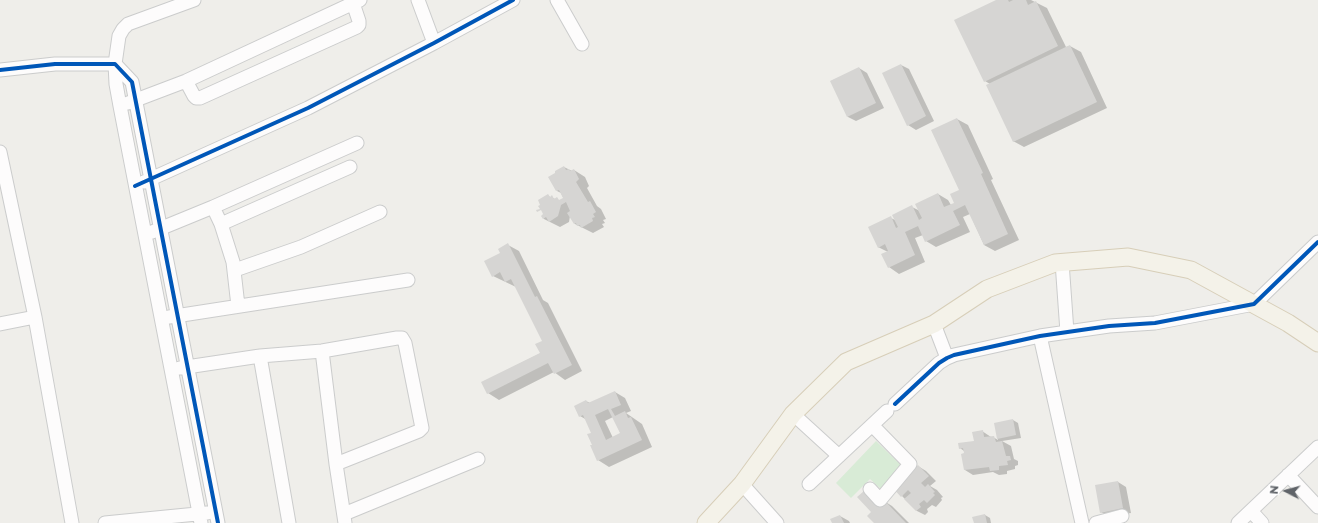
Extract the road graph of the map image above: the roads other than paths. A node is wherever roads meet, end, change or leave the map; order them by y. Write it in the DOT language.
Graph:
graph roads {
  1 [pos="194,0"];
  2 [pos="418,0"];
  3 [pos="513,0"];
  4 [pos="557,0"];
  5 [pos="357,2"];
  6 [pos="434,43"];
  7 [pos="582,44"];
  8 [pos="115,64"];
  9 [pos="0,70"];
  10 [pos="186,81"];
  11 [pos="136,100"];
  12 [pos="120,106"];
  13 [pos="357,143"];
  14 [pos="0,152"];
  15 [pos="350,167"];
  16 [pos="151,178"];
  17 [pos="135,186"];
  18 [pos="213,207"];
  19 [pos="380,212"];
  20 [pos="221,224"];
  21 [pos="160,229"];
  22 [pos="145,235"];
  23 [pos="1318,242"];
  24 [pos="1062,262"];
  25 [pos="235,270"];
  26 [pos="408,280"];
  27 [pos="1254,304"];
  28 [pos="238,306"];
  29 [pos="177,316"];
  30 [pos="35,317"];
  31 [pos="161,319"];
  32 [pos="0,324"];
  33 [pos="934,324"];
  34 [pos="1066,332"];
  35 [pos="1040,336"];
  36 [pos="1318,343"];
  37 [pos="322,351"];
  38 [pos="260,356"];
  39 [pos="947,358"];
  40 [pos="187,367"];
  41 [pos="171,369"];
  42 [pos="793,414"];
  43 [pos="872,425"];
  44 [pos="1318,447"];
  45 [pos="839,456"];
  46 [pos="478,459"];
  47 [pos="336,464"];
  48 [pos="1288,475"];
  49 [pos="742,484"];
  50 [pos="809,484"];
  51 [pos="870,489"];
  52 [pos="1318,507"];
  53 [pos="1251,511"];
  54 [pos="1122,516"];
  55 [pos="217,517"];
  56 [pos="200,518"];
  57 [pos="345,518"];
  58 [pos="72,523"];
  59 [pos="105,523"];
  60 [pos="289,523"];
  61 [pos="706,523"];
  62 [pos="777,523"];
  63 [pos="1082,523"];
  64 [pos="1096,523"];
  65 [pos="1238,523"];
  66 [pos="1262,523"];
  1 -- 8 [label="street"];
  2 -- 6 [label="street"];
  3 -- 6 [label="street"];
  4 -- 7 [label="street"];
  5 -- 10 [label="street"];
  5 -- 10 [label="street"];
  6 -- 16 [label="street"];
  8 -- 9 [label="street"];
  8 -- 11 [label="street"];
  8 -- 12 [label="street"];
  10 -- 11 [label="street"];
  11 -- 12 [label="street"];
  11 -- 16 [label="street"];
  12 -- 17 [label="street"];
  13 -- 18 [label="street"];
  14 -- 30 [label="street"];
  15 -- 20 [label="street"];
  16 -- 17 [label="street"];
  16 -- 21 [label="street"];
  17 -- 22 [label="street"];
  18 -- 20 [label="street"];
  18 -- 21 [label="street"];
  19 -- 25 [label="street"];
  20 -- 25 [label="street"];
  21 -- 22 [label="street"];
  21 -- 29 [label="street"];
  22 -- 31 [label="street"];
  23 -- 27 [label="street"];
  24 -- 27 [label="main road"];
  24 -- 33 [label="main road"];
  24 -- 34 [label="street"];
  25 -- 28 [label="street"];
  26 -- 28 [label="street"];
  27 -- 34 [label="street"];
  27 -- 36 [label="main road"];
  28 -- 29 [label="street"];
  29 -- 31 [label="street"];
  29 -- 40 [label="street"];
  30 -- 32 [label="street"];
  30 -- 58 [label="street"];
  31 -- 41 [label="street"];
  33 -- 39 [label="street"];
  33 -- 42 [label="main road"];
  34 -- 35 [label="street"];
  35 -- 39 [label="street"];
  35 -- 63 [label="street"];
  37 -- 38 [label="street"];
  37 -- 47 [label="street"];
  37 -- 47 [label="street"];
  38 -- 40 [label="street"];
  38 -- 60 [label="street"];
  39 -- 43 [label="street"];
  40 -- 41 [label="street"];
  40 -- 55 [label="street"];
  41 -- 56 [label="street"];
  42 -- 45 [label="street"];
  42 -- 49 [label="main road"];
  43 -- 45 [label="street"];
  43 -- 51 [label="street"];
  44 -- 48 [label="street"];
  45 -- 50 [label="street"];
  46 -- 57 [label="street"];
  47 -- 57 [label="street"];
  48 -- 52 [label="street"];
  48 -- 53 [label="street"];
  49 -- 61 [label="main road"];
  49 -- 62 [label="street"];
  53 -- 65 [label="street"];
  53 -- 66 [label="street"];
  54 -- 64 [label="street"];
  55 -- 56 [label="street"];
  56 -- 59 [label="street"];
}
